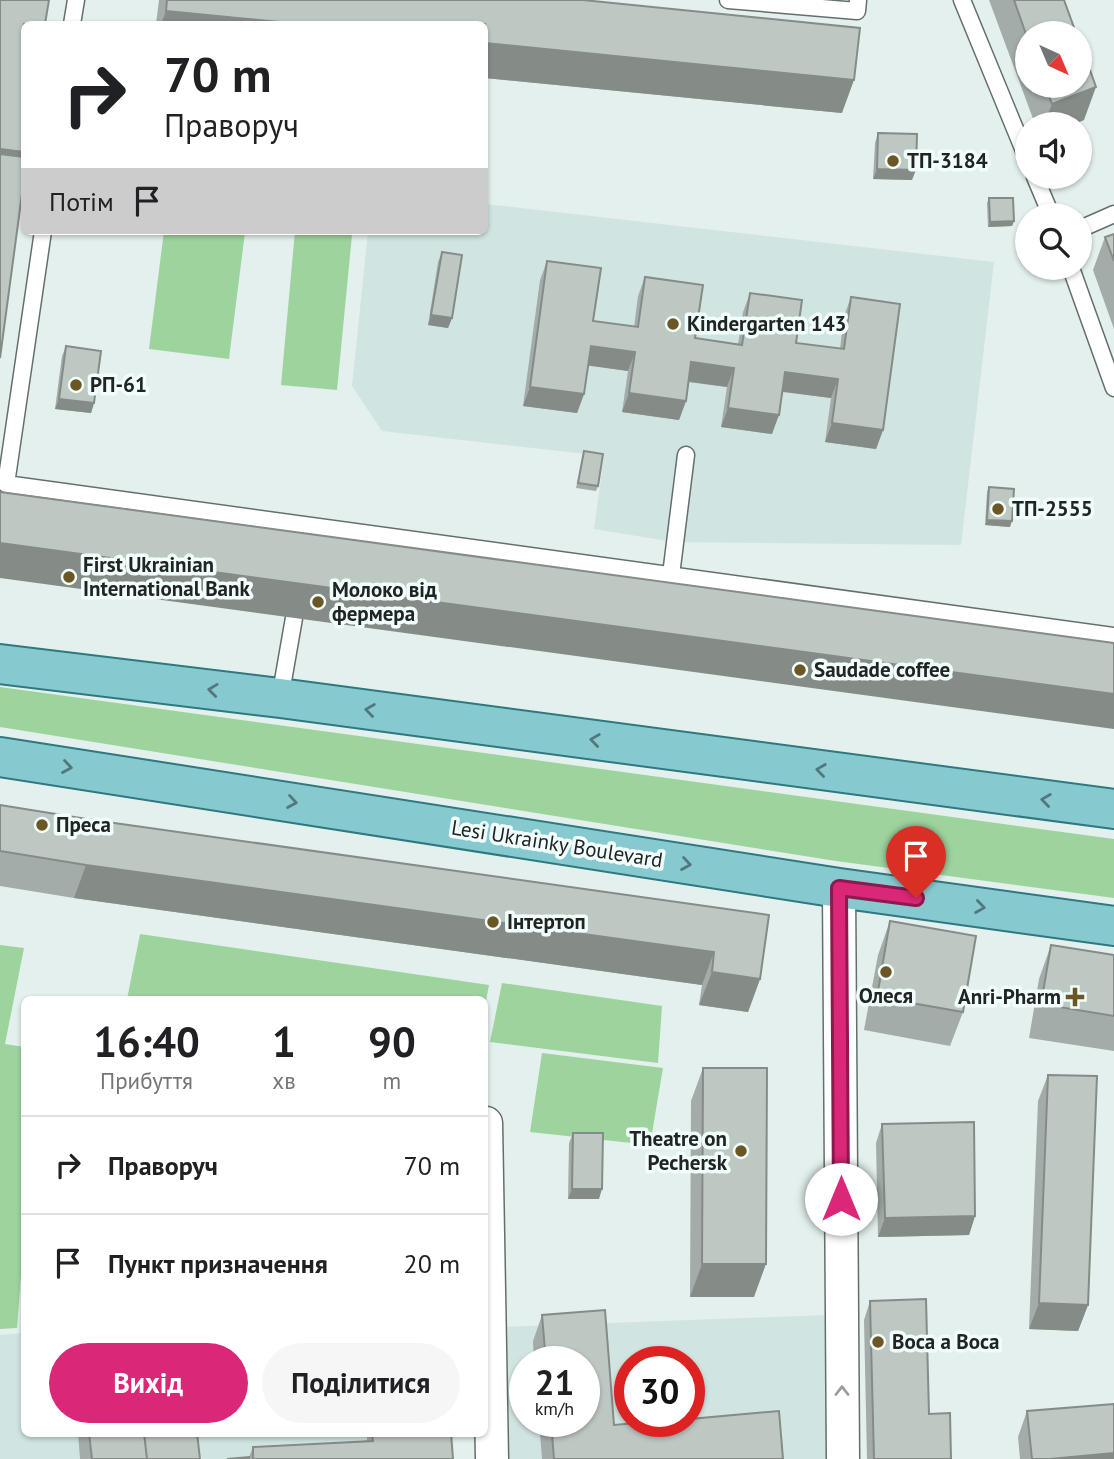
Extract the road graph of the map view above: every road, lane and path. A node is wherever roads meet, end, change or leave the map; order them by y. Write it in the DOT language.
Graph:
graph roads {
  1 [pos="76,0"];
  2 [pos="728,0"];
  3 [pos="858,0"];
  4 [pos="962,0"];
  5 [pos="72,21"];
  6 [pos="1015,129"];
  7 [pos="1114,215"];
  8 [pos="1092,224"];
  9 [pos="42,235"];
  10 [pos="1075,280"];
  11 [pos="1114,388"];
  12 [pos="686,455"];
  13 [pos="671,575"];
  14 [pos="294,618"];
  15 [pos="1114,636"];
  16 [pos="0,664"];
  17 [pos="281,698"];
  18 [pos="0,757"];
  19 [pos="1114,809"];
  20 [pos="839,888"];
  21 [pos="1114,926"];
  22 [pos="488,1235"];
  23 [pos="492,1459"];
  24 [pos="843,1459"];
  1 -- 5 [label="lane"];
  2 -- 3 [label="lane"];
  4 -- 6 [label="lane"];
  7 -- 8 [label="lane"];
  9 -- 13 [label="lane"];
  10 -- 11 [label="lane"];
  12 -- 13 [label="lane"];
  13 -- 15 [label="lane"];
  14 -- 17 [label="lane"];
  17 -- 16 [label="main road, one-way"];
  19 -- 17 [label="main road, one-way"];
  18 -- 20 [label="main road, Lesi Ukrainky Boulevard, one-way"];
  20 -- 21 [label="main road, Lesi Ukrainky Boulevard, one-way"];
  24 -- 20 [label="street, one-way"];
  22 -- 23 [label="street"];
}
